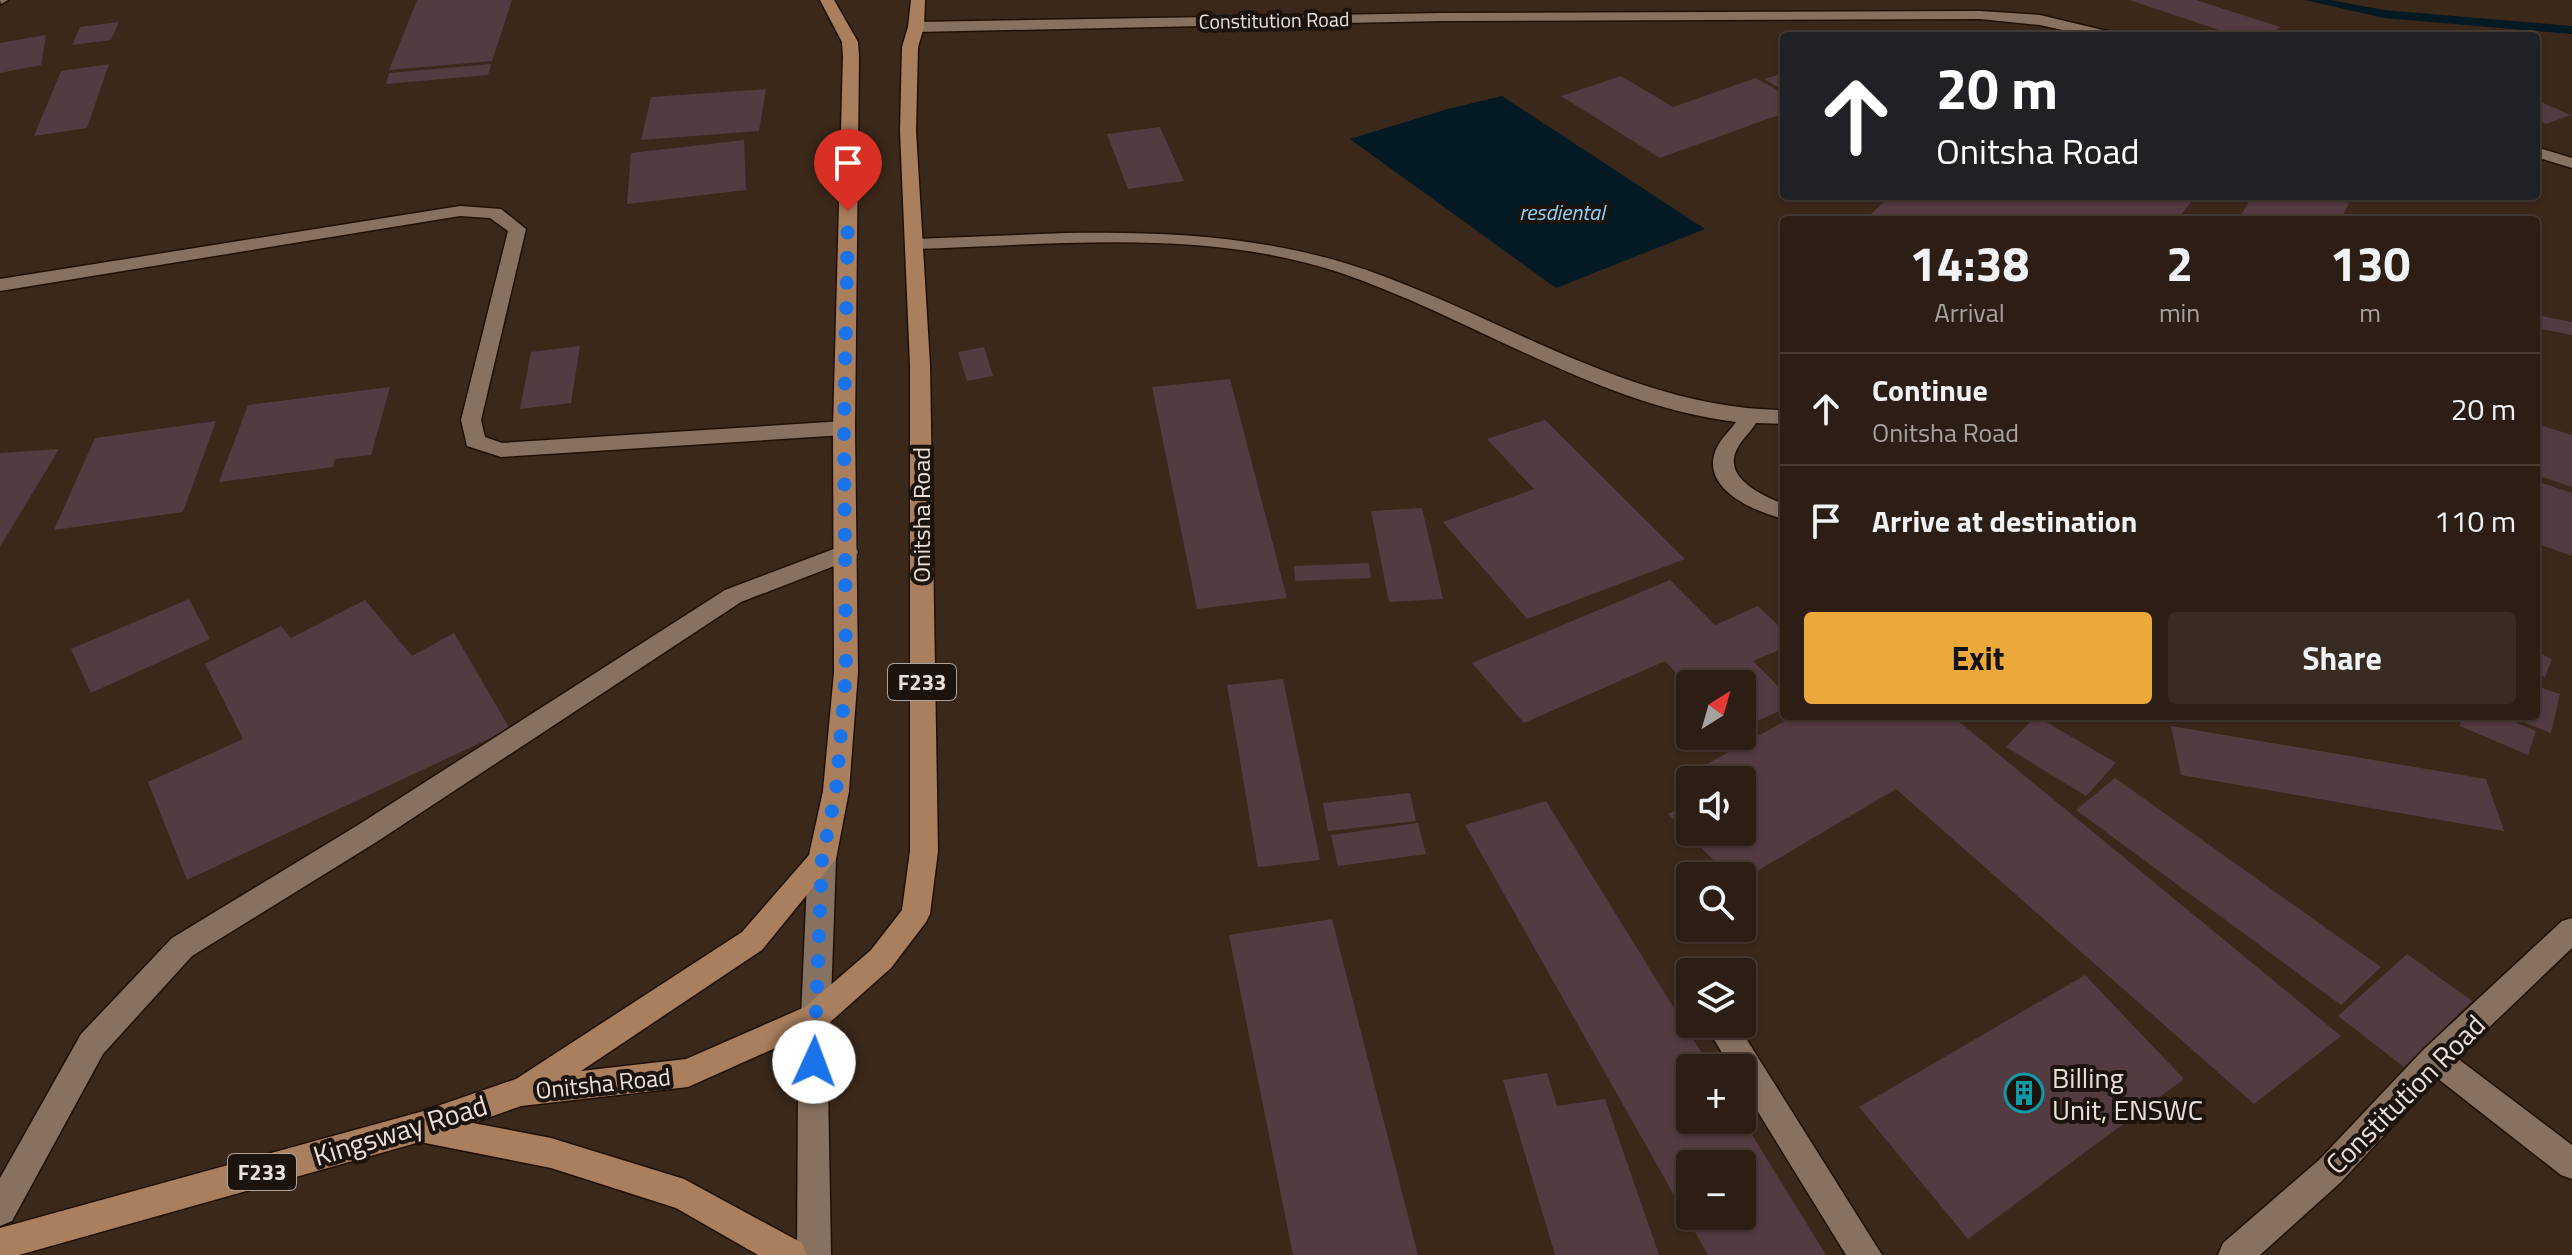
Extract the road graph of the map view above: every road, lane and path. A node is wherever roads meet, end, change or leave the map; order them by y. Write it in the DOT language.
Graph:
graph roads {
  1 [pos="827,0"];
  2 [pos="918,0"];
  3 [pos="916,27"];
  4 [pos="2092,32"];
  5 [pos="2540,153"];
  6 [pos="2572,163"];
  7 [pos="914,244"];
  8 [pos="0,285"];
  9 [pos="1780,417"];
  10 [pos="1748,418"];
  11 [pos="844,428"];
  12 [pos="1780,510"];
  13 [pos="847,552"];
  14 [pos="822,859"];
  15 [pos="2572,930"];
  16 [pos="816,1016"];
  17 [pos="1729,1038"];
  18 [pos="2435,1059"];
  19 [pos="521,1092"];
  20 [pos="420,1127"];
  21 [pos="2572,1164"];
  22 [pos="0,1210"];
  23 [pos="0,1244"];
  24 [pos="790,1255"];
  25 [pos="814,1255"];
  26 [pos="1865,1255"];
  27 [pos="2235,1255"];
  1 -- 11 [label="main road, Onitsha Road / F233"];
  2 -- 3 [label="main road, Onitsha Road / F233"];
  3 -- 4 [label="street, Constitution Road"];
  3 -- 7 [label="main road, Onitsha Road / F233"];
  5 -- 6 [label="street"];
  7 -- 10 [label="street"];
  7 -- 16 [label="main road, Onitsha Road / F233"];
  8 -- 11 [label="street"];
  9 -- 10 [label="street"];
  10 -- 12 [label="street"];
  11 -- 13 [label="main road, Onitsha Road / F233"];
  13 -- 14 [label="main road, Onitsha Road / F233"];
  13 -- 22 [label="street"];
  14 -- 16 [label="street"];
  14 -- 19 [label="main road, Onitsha Road / F233"];
  15 -- 18 [label="street, Constitution Road"];
  16 -- 19 [label="main road, Onitsha Road / F233"];
  16 -- 25 [label="street"];
  17 -- 26 [label="street"];
  18 -- 21 [label="street"];
  18 -- 27 [label="street, Constitution Road"];
  19 -- 20 [label="main road, Kingsway Road / F233"];
  20 -- 23 [label="main road, Kingsway Road / F233"];
  20 -- 24 [label="main road"];
}
